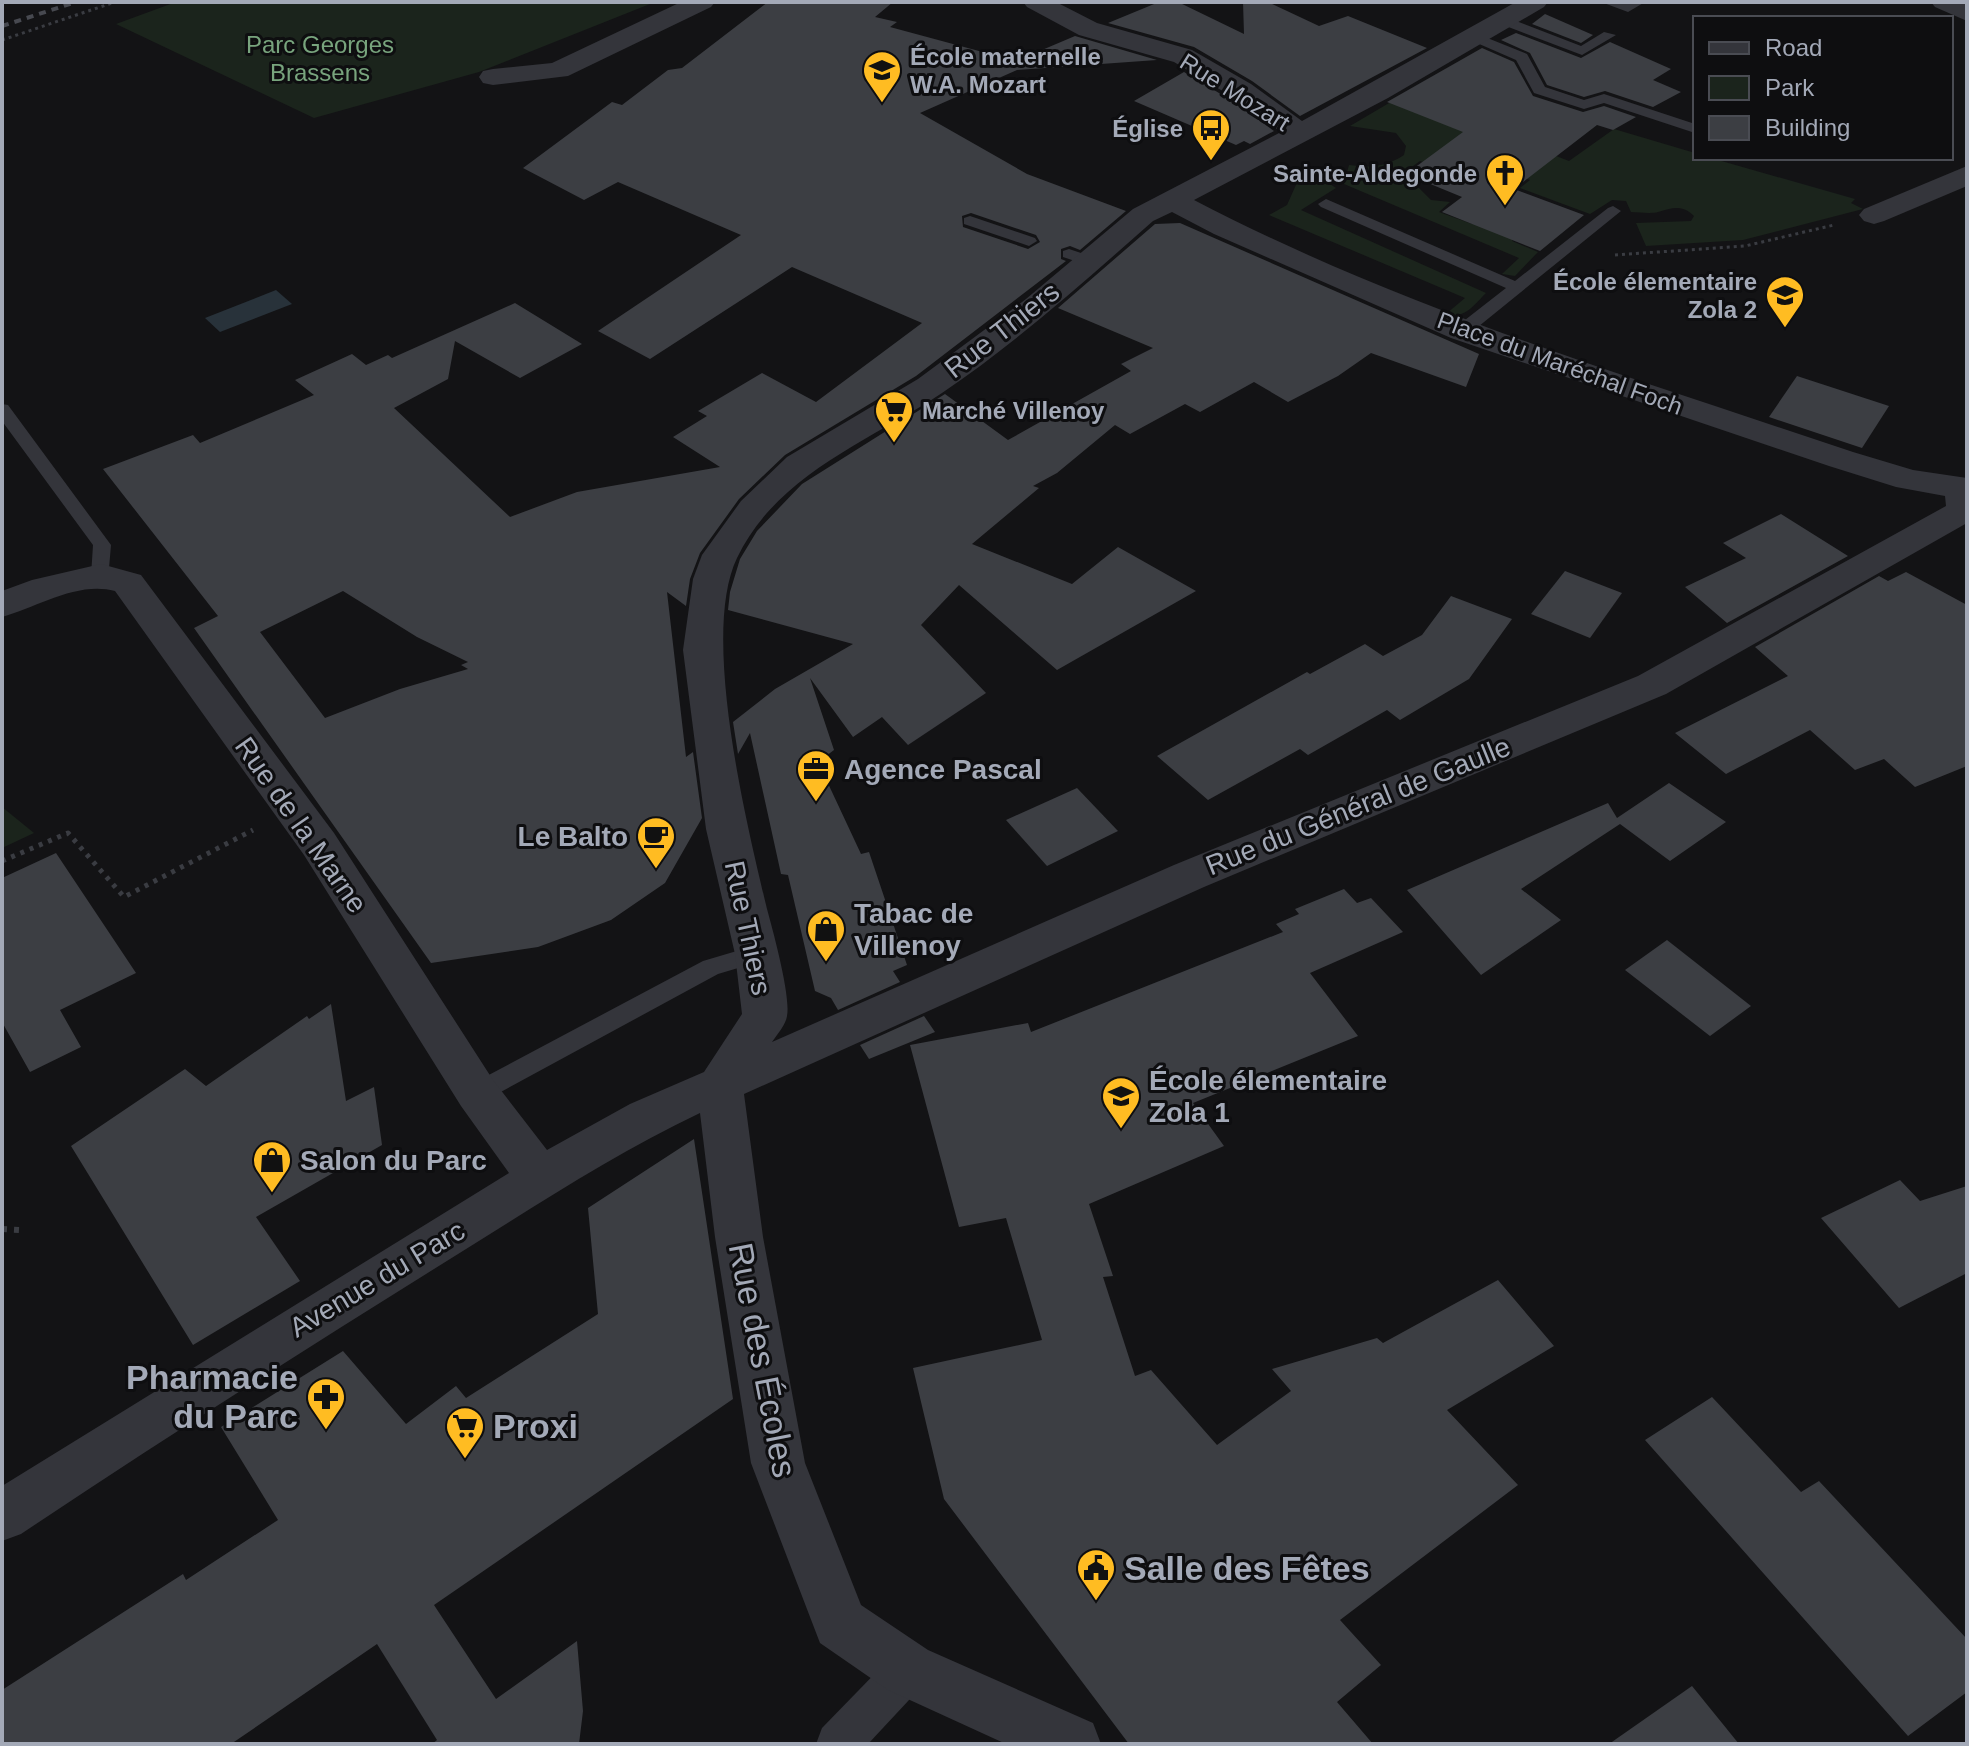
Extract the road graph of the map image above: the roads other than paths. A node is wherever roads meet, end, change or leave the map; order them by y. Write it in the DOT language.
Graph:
graph roads {
  1 [pos="702,2"];
  2 [pos="1036,2"];
  3 [pos="1535,2"];
  4 [pos="1608,2"];
  5 [pos="1638,2"];
  6 [pos="1944,2"];
  7 [pos="1967,13"];
  8 [pos="1503,20"];
  9 [pos="1609,35"];
  10 [pos="1475,37"];
  11 [pos="493,77"];
  12 [pos="1693,128"];
  13 [pos="1300,132"];
  14 [pos="1967,175"];
  15 [pos="1172,200"];
  16 [pos="1326,204"];
  17 [pos="1613,211"];
  18 [pos="1874,215"];
  19 [pos="970,221"];
  20 [pos="1029,241"];
  21 [pos="1516,287"];
  22 [pos="1462,331"];
  23 [pos="2,409"];
  24 [pos="1964,489"];
  25 [pos="101,576"];
  26 [pos="2,605"];
  27 [pos="757,954"];
  28 [pos="720,1085"];
  29 [pos="477,1093"];
  30 [pos="541,1179"];
  31 [pos="2,1516"];
  32 [pos="908,1670"];
  33 [pos="838,1744"];
  34 [pos="1072,1744"];
  1 -- 11 [label="street"];
  2 -- 13 [label="street, Rue Mozart"];
  3 -- 8 [label="street, Rue Thiers"];
  4 -- 5 [label="lane"];
  6 -- 7 [label="street"];
  8 -- 9 [label="lane"];
  8 -- 10 [label="street, Rue Thiers"];
  10 -- 12 [label="lane"];
  10 -- 13 [label="street, Rue Thiers"];
  13 -- 15 [label="street, Rue Thiers"];
  14 -- 18 [label="street"];
  15 -- 22 [label="street, Place du Maréchal Foch"];
  15 -- 27 [label="street, Rue Thiers"];
  16 -- 21 [label="lane"];
  17 -- 21 [label="lane"];
  19 -- 20 [label="lane"];
  21 -- 22 [label="lane"];
  22 -- 24 [label="street, Place du Maréchal Foch"];
  23 -- 25 [label="lane"];
  24 -- 28 [label="street, Rue du Général de Gaulle"];
  25 -- 26 [label="street"];
  25 -- 29 [label="street, Rue de la Marne"];
  27 -- 28 [label="street, Rue Thiers"];
  27 -- 29 [label="lane"];
  28 -- 30 [label="street, Avenue du Parc"];
  28 -- 32 [label="street, Rue des Écoles"];
  29 -- 30 [label="street, Rue de la Marne"];
  30 -- 31 [label="street, Avenue du Parc"];
  32 -- 33 [label="street"];
  32 -- 34 [label="street, Rue des Écoles"];
}
